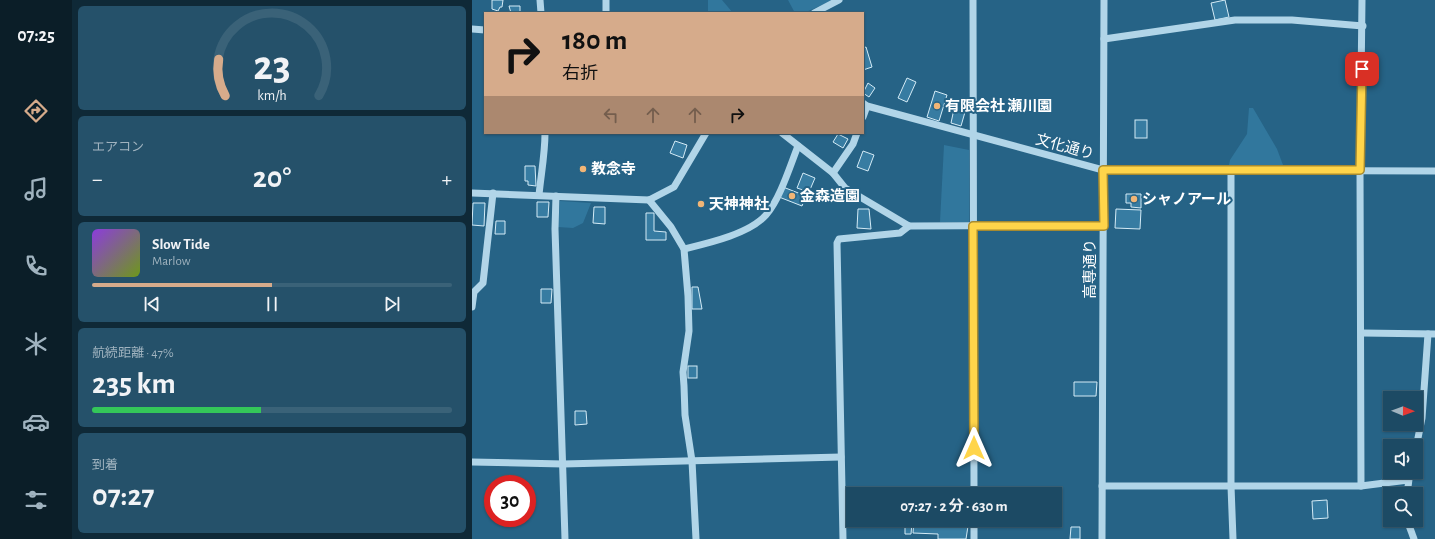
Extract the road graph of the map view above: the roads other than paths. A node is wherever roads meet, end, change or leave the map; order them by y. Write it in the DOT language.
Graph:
graph roads {
  1 [pos="540,0"];
  2 [pos="606,0"];
  3 [pos="839,0"];
  4 [pos="972,0"];
  5 [pos="1104,0"];
  6 [pos="1362,0"];
  7 [pos="541,12"];
  8 [pos="606,12"];
  9 [pos="816,12"];
  10 [pos="1363,26"];
  11 [pos="472,29"];
  12 [pos="484,30"];
  13 [pos="1104,39"];
  14 [pos="865,105"];
  15 [pos="545,134"];
  16 [pos="705,134"];
  17 [pos="783,134"];
  18 [pos="857,134"];
  19 [pos="973,136"];
  20 [pos="798,146"];
  21 [pos="1103,170"];
  22 [pos="1231,170"];
  23 [pos="1360,170"];
  24 [pos="1435,171"];
  25 [pos="833,172"];
  26 [pos="472,193"];
  27 [pos="493,193"];
  28 [pos="539,195"];
  29 [pos="556,196"];
  30 [pos="649,200"];
  31 [pos="909,226"];
  32 [pos="973,226"];
  33 [pos="1104,226"];
  34 [pos="684,249"];
  35 [pos="472,307"];
  36 [pos="1362,333"];
  37 [pos="1431,334"];
  38 [pos="1418,439"];
  39 [pos="841,457"];
  40 [pos="692,461"];
  41 [pos="472,462"];
  42 [pos="563,464"];
  43 [pos="1408,480"];
  44 [pos="1102,486"];
  45 [pos="1231,486"];
  46 [pos="1361,486"];
  47 [pos="974,487"];
  48 [pos="1408,487"];
  49 [pos="974,527"];
  50 [pos="1410,527"];
  51 [pos="565,539"];
  52 [pos="696,539"];
  53 [pos="844,539"];
  54 [pos="974,539"];
  55 [pos="1102,539"];
  56 [pos="1233,539"];
  57 [pos="1414,539"];
  1 -- 7 [label="street"];
  2 -- 8 [label="street"];
  3 -- 9 [label="street"];
  4 -- 19 [label="street"];
  5 -- 13 [label="street, 高専通り"];
  6 -- 10 [label="street"];
  10 -- 13 [label="street"];
  10 -- 23 [label="street"];
  11 -- 12 [label="street"];
  13 -- 21 [label="street, 高専通り"];
  14 -- 19 [label="street, 文化通り"];
  15 -- 28 [label="street"];
  16 -- 30 [label="street"];
  17 -- 20 [label="street"];
  18 -- 25 [label="street"];
  19 -- 21 [label="street, 文化通り"];
  19 -- 32 [label="street"];
  20 -- 25 [label="street"];
  20 -- 34 [label="street"];
  21 -- 22 [label="street, 文化通り"];
  21 -- 33 [label="street, 高専通り"];
  22 -- 23 [label="street, 文化通り"];
  22 -- 45 [label="street"];
  23 -- 24 [label="street, 文化通り"];
  23 -- 36 [label="street"];
  25 -- 31 [label="street"];
  26 -- 27 [label="street"];
  27 -- 28 [label="street"];
  27 -- 35 [label="street"];
  28 -- 29 [label="street"];
  29 -- 30 [label="street"];
  29 -- 42 [label="street"];
  30 -- 34 [label="street"];
  31 -- 32 [label="street"];
  31 -- 39 [label="street"];
  32 -- 33 [label="street"];
  32 -- 47 [label="street"];
  33 -- 44 [label="street, 高専通り"];
  34 -- 40 [label="street"];
  36 -- 37 [label="street"];
  36 -- 46 [label="street"];
  37 -- 38 [label="street"];
  39 -- 40 [label="street"];
  39 -- 53 [label="street"];
  40 -- 42 [label="street"];
  40 -- 52 [label="street"];
  41 -- 42 [label="street"];
  42 -- 51 [label="street"];
  43 -- 46 [label="street"];
  43 -- 48 [label="street"];
  44 -- 45 [label="street"];
  44 -- 55 [label="street, 高専通り"];
  45 -- 46 [label="street"];
  45 -- 56 [label="street"];
  49 -- 54 [label="street"];
  50 -- 57 [label="street"];
}
